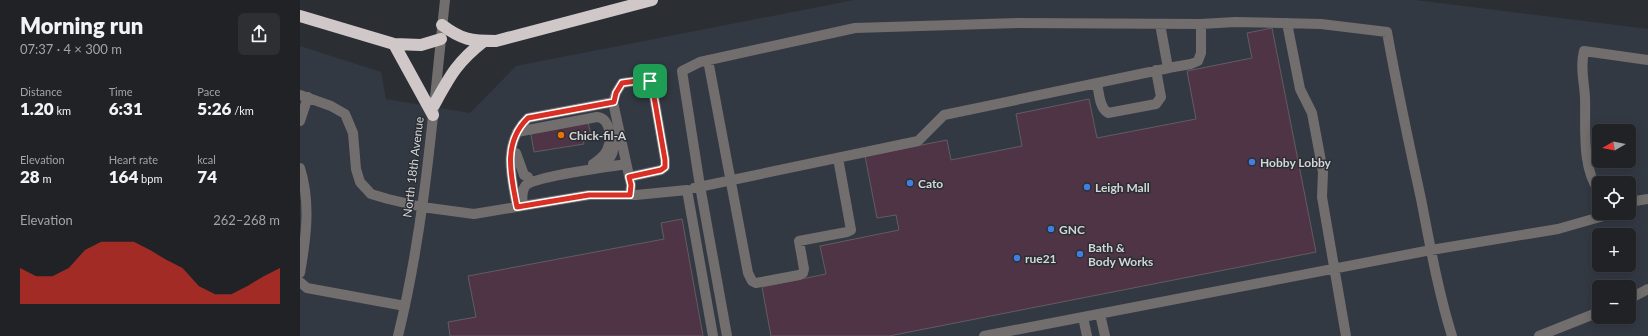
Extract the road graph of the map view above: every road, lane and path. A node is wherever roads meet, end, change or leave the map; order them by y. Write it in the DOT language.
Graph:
graph roads {
  1 [pos="445,0"];
  2 [pos="652,0"];
  3 [pos="300,16"];
  4 [pos="1287,23"];
  5 [pos="1160,24"];
  6 [pos="1201,24"];
  7 [pos="442,25"];
  8 [pos="441,39"];
  9 [pos="484,41"];
  10 [pos="394,44"];
  11 [pos="708,60"];
  12 [pos="1648,60"];
  13 [pos="1169,68"];
  14 [pos="1156,70"];
  15 [pos="1097,83"];
  16 [pos="304,96"];
  17 [pos="614,102"];
  18 [pos="433,110"];
  19 [pos="300,120"];
  20 [pos="517,132"];
  21 [pos="512,152"];
  22 [pos="838,158"];
  23 [pos="626,164"];
  24 [pos="300,168"];
  25 [pos="1593,176"];
  26 [pos="629,177"];
  27 [pos="730,180"];
  28 [pos="528,181"];
  29 [pos="700,186"];
  30 [pos="687,190"];
  31 [pos="302,192"];
  32 [pos="630,195"];
  33 [pos="1648,199"];
  34 [pos="1636,201"];
  35 [pos="422,207"];
  36 [pos="520,207"];
  37 [pos="1592,219"];
  38 [pos="1431,250"];
  39 [pos="1333,269"];
  40 [pos="300,273"];
  41 [pos="300,282"];
  42 [pos="1648,289"];
  43 [pos="1636,295"];
  44 [pos="405,306"];
  45 [pos="1100,314"];
  46 [pos="1592,315"];
  47 [pos="1083,317"];
  48 [pos="398,336"];
  49 [pos="713,336"];
  50 [pos="727,336"];
  51 [pos="984,336"];
  52 [pos="1087,336"];
  53 [pos="1105,336"];
  54 [pos="1346,336"];
  55 [pos="1452,336"];
  56 [pos="1540,336"];
  1 -- 7 [label="street, North 18th Avenue"];
  2 -- 9 [label="highway"];
  3 -- 10 [label="highway"];
  4 -- 6 [label="street"];
  4 -- 38 [label="street"];
  4 -- 39 [label="street"];
  5 -- 6 [label="street"];
  5 -- 11 [label="street"];
  5 -- 13 [label="street"];
  6 -- 13 [label="street"];
  7 -- 8 [label="street, North 18th Avenue"];
  7 -- 9 [label="highway"];
  8 -- 10 [label="highway"];
  8 -- 18 [label="street, North 18th Avenue"];
  9 -- 18 [label="highway"];
  10 -- 18 [label="highway"];
  11 -- 27 [label="street"];
  11 -- 29 [label="street"];
  12 -- 25 [label="street"];
  13 -- 14 [label="street"];
  14 -- 15 [label="street"];
  14 -- 15 [label="street"];
  15 -- 22 [label="street"];
  16 -- 19 [label="street"];
  16 -- 35 [label="street"];
  17 -- 20 [label="street"];
  17 -- 23 [label="street"];
  17 -- 26 [label="street"];
  18 -- 35 [label="street, North 18th Avenue"];
  20 -- 21 [label="street"];
  20 -- 28 [label="street"];
  21 -- 28 [label="street"];
  21 -- 36 [label="street"];
  22 -- 27 [label="street"];
  22 -- 27 [label="street"];
  23 -- 26 [label="street"];
  23 -- 28 [label="street"];
  24 -- 31 [label="street"];
  26 -- 32 [label="street"];
  27 -- 29 [label="street"];
  28 -- 36 [label="street"];
  29 -- 30 [label="street"];
  29 -- 50 [label="street"];
  30 -- 32 [label="street"];
  30 -- 49 [label="street"];
  31 -- 40 [label="street"];
  32 -- 36 [label="street"];
  33 -- 34 [label="street"];
  35 -- 36 [label="street"];
  35 -- 44 [label="street, North 18th Avenue"];
  37 -- 38 [label="street"];
  38 -- 39 [label="street"];
  38 -- 55 [label="street"];
  39 -- 45 [label="street"];
  39 -- 54 [label="street"];
  41 -- 44 [label="street"];
  42 -- 43 [label="street"];
  44 -- 48 [label="street, North 18th Avenue"];
  45 -- 47 [label="street"];
  45 -- 53 [label="street"];
  46 -- 56 [label="street"];
  47 -- 51 [label="street"];
  47 -- 52 [label="street"];
}
